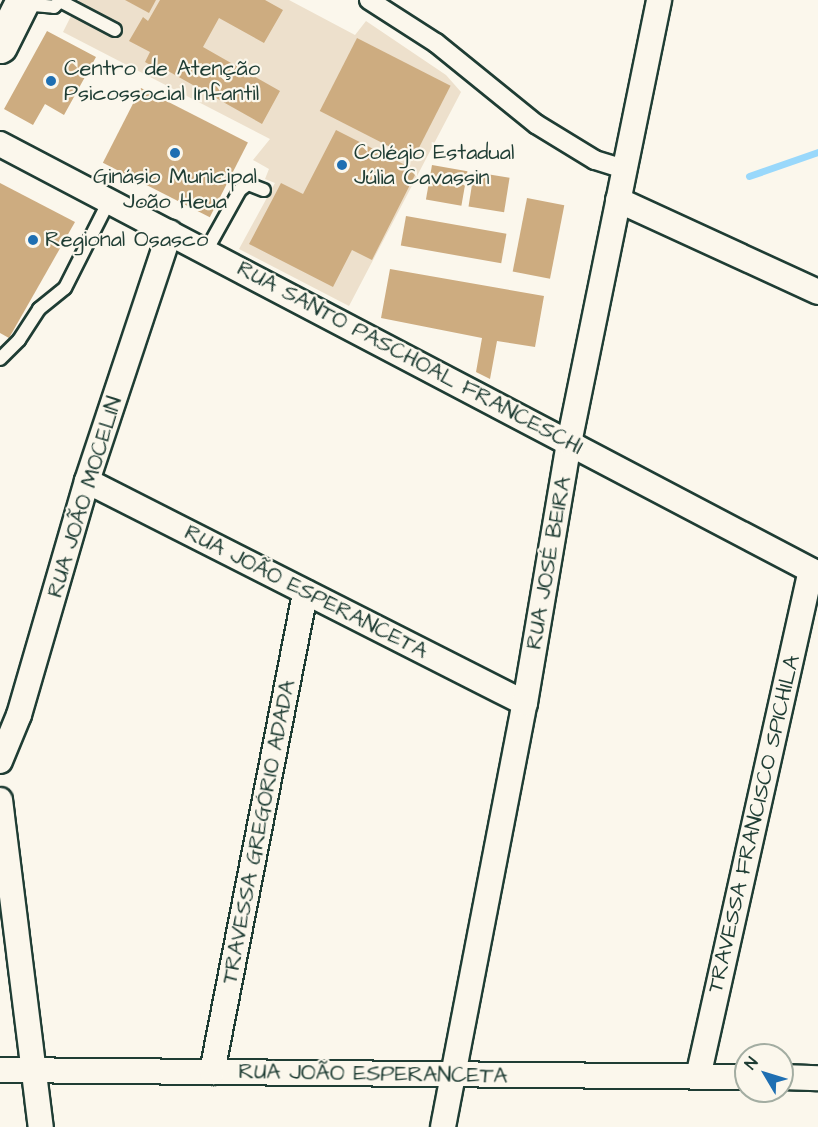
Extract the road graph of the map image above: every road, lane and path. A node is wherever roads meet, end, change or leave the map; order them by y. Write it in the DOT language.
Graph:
graph roads {
  1 [pos="61,0"];
  2 [pos="369,0"];
  3 [pos="659,0"];
  4 [pos="22,2"];
  5 [pos="115,30"];
  6 [pos="0,46"];
  7 [pos="0,144"];
  8 [pos="624,169"];
  9 [pos="264,190"];
  10 [pos="618,200"];
  11 [pos="110,201"];
  12 [pos="170,232"];
  13 [pos="206,251"];
  14 [pos="818,292"];
  15 [pos="0,359"];
  16 [pos="569,442"];
  17 [pos="87,481"];
  18 [pos="814,572"];
  19 [pos="305,592"];
  20 [pos="525,704"];
  21 [pos="0,761"];
  22 [pos="0,800"];
  23 [pos="0,1070"];
  24 [pos="33,1070"];
  25 [pos="212,1072"];
  26 [pos="452,1076"];
  27 [pos="698,1077"];
  28 [pos="734,1077"];
  29 [pos="794,1077"];
  30 [pos="818,1078"];
  31 [pos="41,1127"];
  32 [pos="443,1127"];
  1 -- 4 [label="lane"];
  1 -- 5 [label="lane"];
  2 -- 8 [label="street"];
  3 -- 8 [label="street, RUA JOSÉ BEIRA"];
  4 -- 6 [label="main road"];
  7 -- 11 [label="street, RUA SANTO PASCHOAL FRANCESCHI"];
  8 -- 10 [label="street, RUA JOSÉ BEIRA"];
  9 -- 13 [label="lane"];
  10 -- 14 [label="street"];
  10 -- 16 [label="street, RUA JOSÉ BEIRA"];
  11 -- 12 [label="street, RUA SANTO PASCHOAL FRANCESCHI"];
  11 -- 15 [label="lane"];
  12 -- 13 [label="street, RUA SANTO PASCHOAL FRANCESCHI"];
  12 -- 17 [label="street, RUA JOÃO MOCELIN"];
  13 -- 16 [label="street, RUA SANTO PASCHOAL FRANCESCHI"];
  16 -- 18 [label="street, RUA SANTO PASCHOAL FRANCESCHI"];
  16 -- 20 [label="street, RUA JOSÉ BEIRA"];
  17 -- 19 [label="street, RUA JOÃO ESPERANCETA"];
  17 -- 21 [label="street, RUA JOÃO MOCELIN"];
  18 -- 27 [label="street, TRAVESSA FRANCISCO SPICHILA"];
  19 -- 20 [label="street, RUA JOÃO ESPERANCETA"];
  19 -- 25 [label="street, TRAVESSA GREGÓRIO ADADA"];
  20 -- 26 [label="street, RUA JOSÉ BEIRA"];
  22 -- 24 [label="street"];
  23 -- 24 [label="street, RUA JOÃO ESPERANCETA"];
  24 -- 25 [label="street, RUA JOÃO ESPERANCETA"];
  24 -- 31 [label="street"];
  25 -- 26 [label="street, RUA JOÃO ESPERANCETA"];
  26 -- 27 [label="street, RUA JOÃO ESPERANCETA"];
  26 -- 32 [label="street, RUA JOSÉ BEIRA"];
  27 -- 28 [label="street, RUA JOÃO ESPERANCETA"];
  29 -- 30 [label="street"];
}
